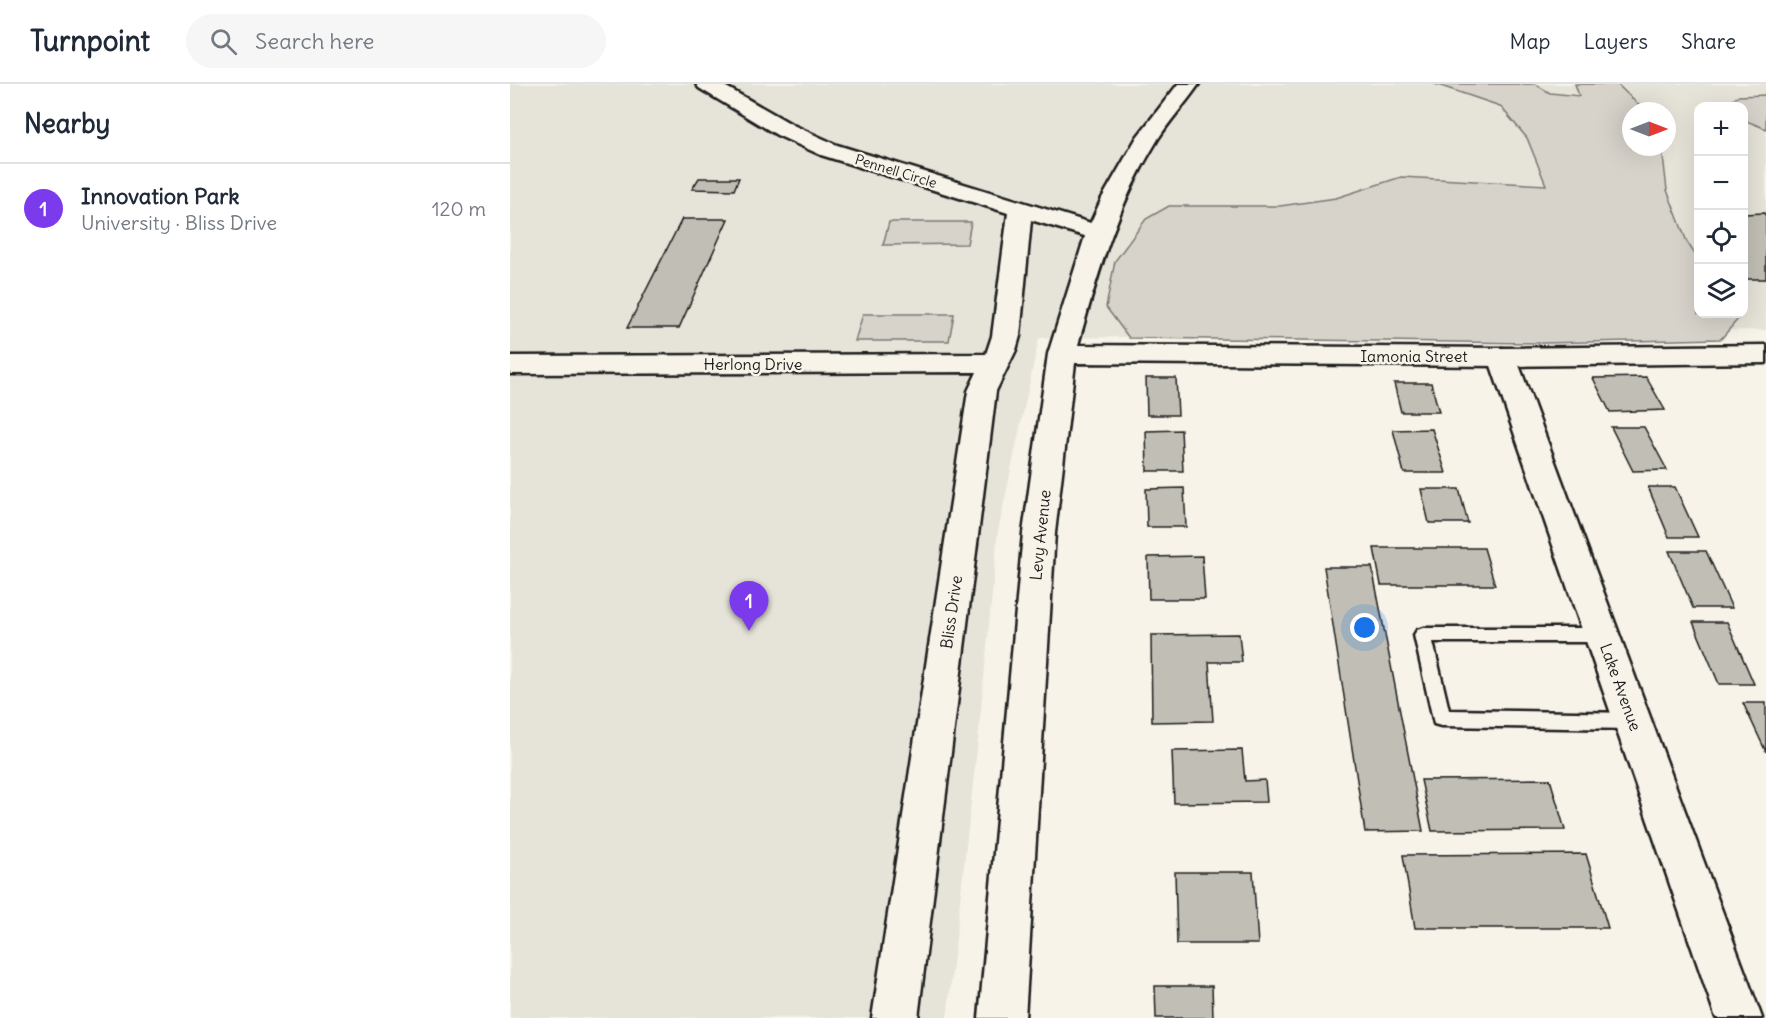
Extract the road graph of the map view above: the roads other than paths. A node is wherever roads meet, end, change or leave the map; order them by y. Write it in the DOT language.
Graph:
graph roads {
  1 [pos="706,84"];
  2 [pos="1189,84"];
  3 [pos="1020,210"];
  4 [pos="1098,233"];
  5 [pos="1062,354"];
  6 [pos="1766,354"];
  7 [pos="1502,357"];
  8 [pos="995,363"];
  9 [pos="510,365"];
  10 [pos="1602,635"];
  11 [pos="1633,721"];
  12 [pos="895,1018"];
  13 [pos="1002,1018"];
  14 [pos="1740,1018"];
  1 -- 3 [label="street, Pennell Circle"];
  2 -- 4 [label="street, Levy Avenue"];
  3 -- 4 [label="street, Pennell Circle"];
  3 -- 8 [label="street, Bliss Drive"];
  4 -- 5 [label="street, Levy Avenue"];
  5 -- 7 [label="street, Iamonia Street"];
  5 -- 13 [label="street, Levy Avenue"];
  6 -- 7 [label="street, Iamonia Street"];
  7 -- 10 [label="street, Lake Avenue"];
  8 -- 9 [label="street, Herlong Drive"];
  8 -- 12 [label="street, Bliss Drive"];
  10 -- 11 [label="street, Lake Avenue"];
  10 -- 11 [label="lane"];
  11 -- 14 [label="street, Lake Avenue"];
}
